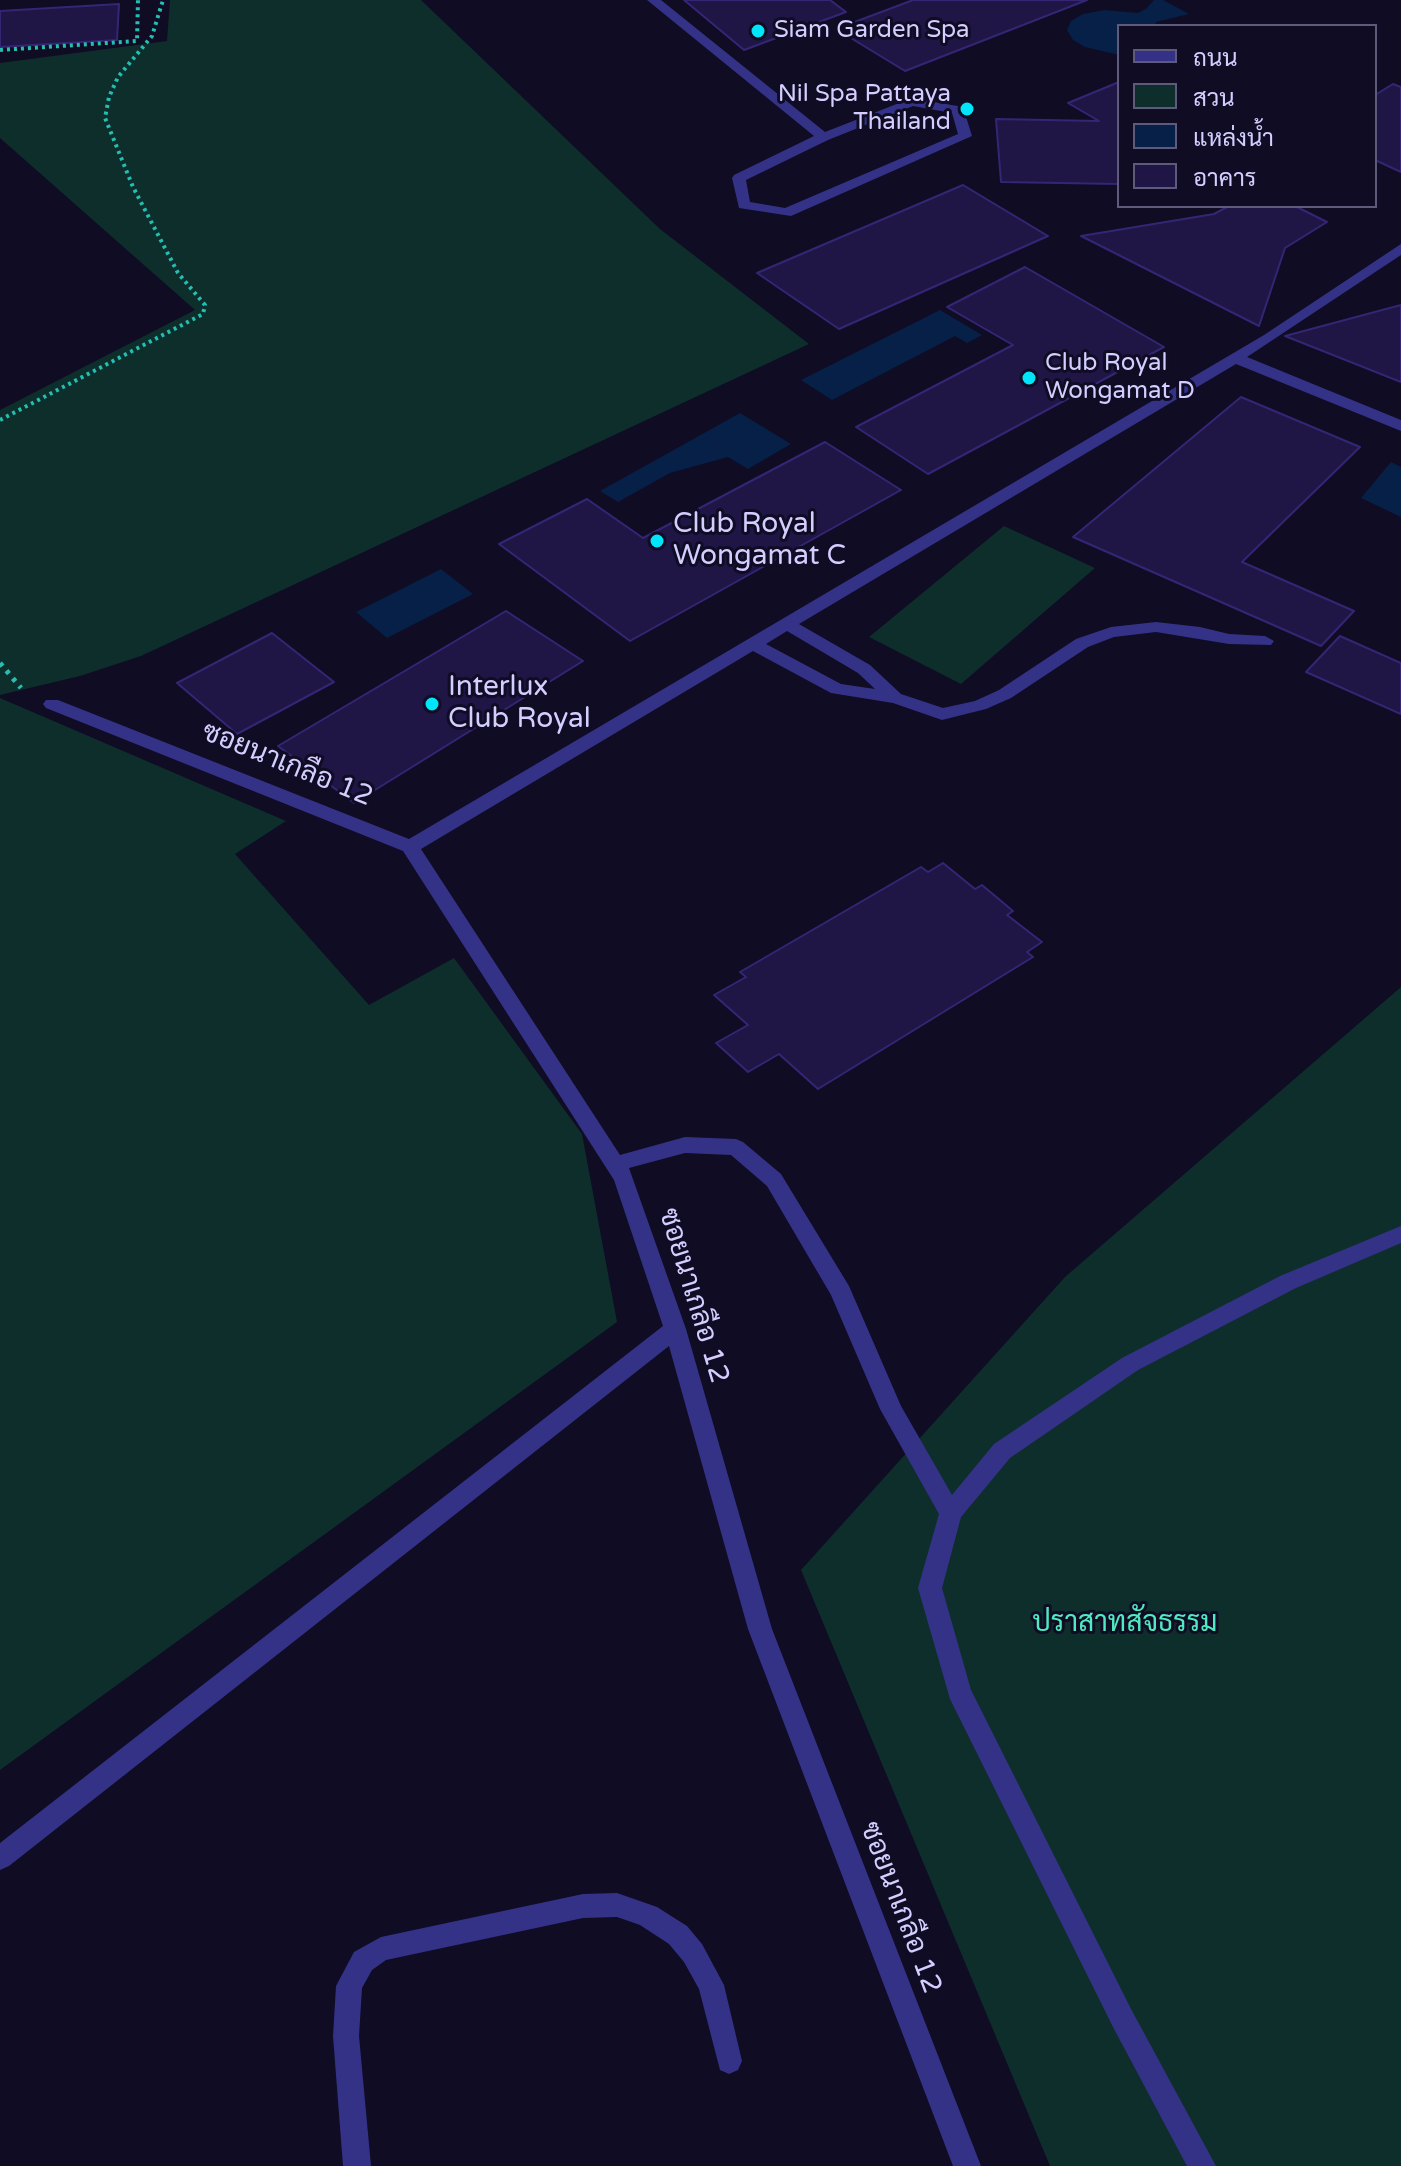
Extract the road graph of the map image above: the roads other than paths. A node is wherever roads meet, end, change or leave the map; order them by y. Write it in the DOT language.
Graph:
graph roads {
  1 [pos="653,0"];
  2 [pos="823,137"];
  3 [pos="1401,248"];
  4 [pos="1235,358"];
  5 [pos="1401,426"];
  6 [pos="787,624"];
  7 [pos="1265,641"];
  8 [pos="753,644"];
  9 [pos="895,698"];
  10 [pos="52,704"];
  11 [pos="410,847"];
  12 [pos="615,1164"];
  13 [pos="1401,1234"];
  14 [pos="675,1329"];
  15 [pos="951,1513"];
  16 [pos="0,1858"];
  17 [pos="729,2061"];
  18 [pos="357,2166"];
  19 [pos="967,2166"];
  20 [pos="1202,2166"];
  1 -- 2 [label="street"];
  2 -- 2 [label="street"];
  3 -- 4 [label="street"];
  4 -- 5 [label="street"];
  4 -- 6 [label="street"];
  6 -- 8 [label="street"];
  6 -- 9 [label="street"];
  7 -- 9 [label="street"];
  8 -- 9 [label="street"];
  8 -- 11 [label="street"];
  10 -- 11 [label="street, ซอยนาเกลือ 12"];
  11 -- 12 [label="street, ซอยนาเกลือ 12"];
  12 -- 14 [label="street, ซอยนาเกลือ 12"];
  12 -- 15 [label="street"];
  13 -- 15 [label="street"];
  14 -- 16 [label="street"];
  14 -- 19 [label="street, ซอยนาเกลือ 12"];
  15 -- 20 [label="street"];
  17 -- 18 [label="street"];
}
